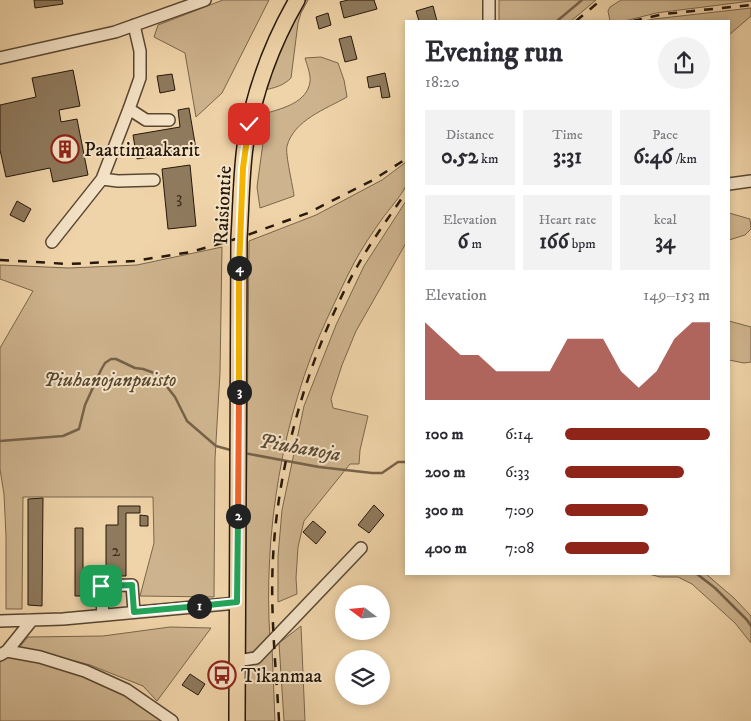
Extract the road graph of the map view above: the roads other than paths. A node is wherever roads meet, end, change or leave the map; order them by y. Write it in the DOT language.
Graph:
graph roads {
  1 [pos="206,0"];
  2 [pos="297,0"];
  3 [pos="489,0"];
  4 [pos="489,20"];
  5 [pos="134,25"];
  6 [pos="3,55"];
  7 [pos="130,109"];
  8 [pos="169,120"];
  9 [pos="102,179"];
  10 [pos="154,180"];
  11 [pos="751,181"];
  12 [pos="730,184"];
  13 [pos="52,242"];
  14 [pos="361,548"];
  15 [pos="237,602"];
  16 [pos="134,612"];
  17 [pos="103,615"];
  18 [pos="32,620"];
  19 [pos="0,621"];
  20 [pos="3,653"];
  21 [pos="237,661"];
  22 [pos="172,721"];
  23 [pos="237,721"];
  1 -- 5 [label="street"];
  2 -- 15 [label="main road, Raisiontie"];
  3 -- 4 [label="street"];
  5 -- 6 [label="street"];
  5 -- 7 [label="street"];
  7 -- 8 [label="street"];
  7 -- 9 [label="street"];
  9 -- 10 [label="street"];
  9 -- 13 [label="street"];
  11 -- 12 [label="street"];
  14 -- 21 [label="street"];
  15 -- 16 [label="street"];
  15 -- 21 [label="main road, Raisiontie"];
  16 -- 17 [label="street"];
  16 -- 17 [label="street"];
  17 -- 18 [label="street"];
  18 -- 19 [label="street"];
  18 -- 20 [label="street"];
  20 -- 22 [label="street"];
  21 -- 23 [label="main road, Raisiontie"];
}
